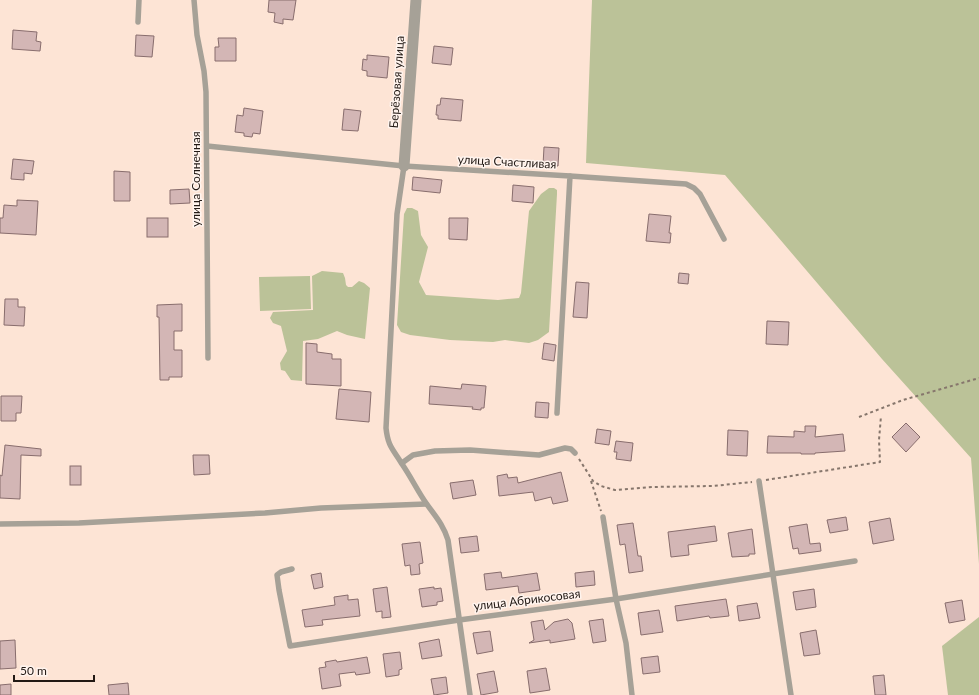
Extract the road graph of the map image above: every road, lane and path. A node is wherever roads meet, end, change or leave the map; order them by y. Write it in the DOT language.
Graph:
graph roads {
  1 [pos="139,0"];
  2 [pos="194,0"];
  3 [pos="416,0"];
  4 [pos="138,22"];
  5 [pos="207,146"];
  6 [pos="404,166"];
  7 [pos="570,176"];
  8 [pos="724,239"];
  9 [pos="208,358"];
  10 [pos="979,378"];
  11 [pos="557,413"];
  12 [pos="881,416"];
  13 [pos="859,417"];
  14 [pos="575,453"];
  15 [pos="402,463"];
  16 [pos="590,478"];
  17 [pos="759,481"];
  18 [pos="426,504"];
  19 [pos="603,517"];
  20 [pos="0,524"];
  21 [pos="855,561"];
  22 [pos="292,569"];
  23 [pos="773,574"];
  24 [pos="616,599"];
  25 [pos="458,620"];
  26 [pos="470,695"];
  27 [pos="632,695"];
  28 [pos="791,695"];
  1 -- 4 [label="lane"];
  2 -- 5 [label="lane, улица Солнечная"];
  3 -- 6 [label="street, Берёзовая улица"];
  5 -- 6 [label="lane, улица Счастливая"];
  5 -- 9 [label="lane, улица Солнечная"];
  6 -- 7 [label="lane, улица Счастливая"];
  6 -- 15 [label="lane"];
  7 -- 8 [label="lane"];
  7 -- 11 [label="lane, улица Счастливая"];
  10 -- 13 [label="path"];
  12 -- 17 [label="path"];
  14 -- 15 [label="lane"];
  14 -- 16 [label="path"];
  15 -- 18 [label="lane"];
  16 -- 17 [label="path"];
  16 -- 19 [label="path"];
  17 -- 23 [label="lane"];
  18 -- 20 [label="lane"];
  18 -- 25 [label="lane"];
  19 -- 24 [label="lane"];
  21 -- 23 [label="lane, улица Абрикосовая"];
  22 -- 25 [label="lane, улица Абрикосовая"];
  23 -- 24 [label="lane, улица Абрикосовая"];
  23 -- 28 [label="lane"];
  24 -- 25 [label="lane, улица Абрикосовая"];
  24 -- 27 [label="lane"];
  25 -- 26 [label="lane"];
}
